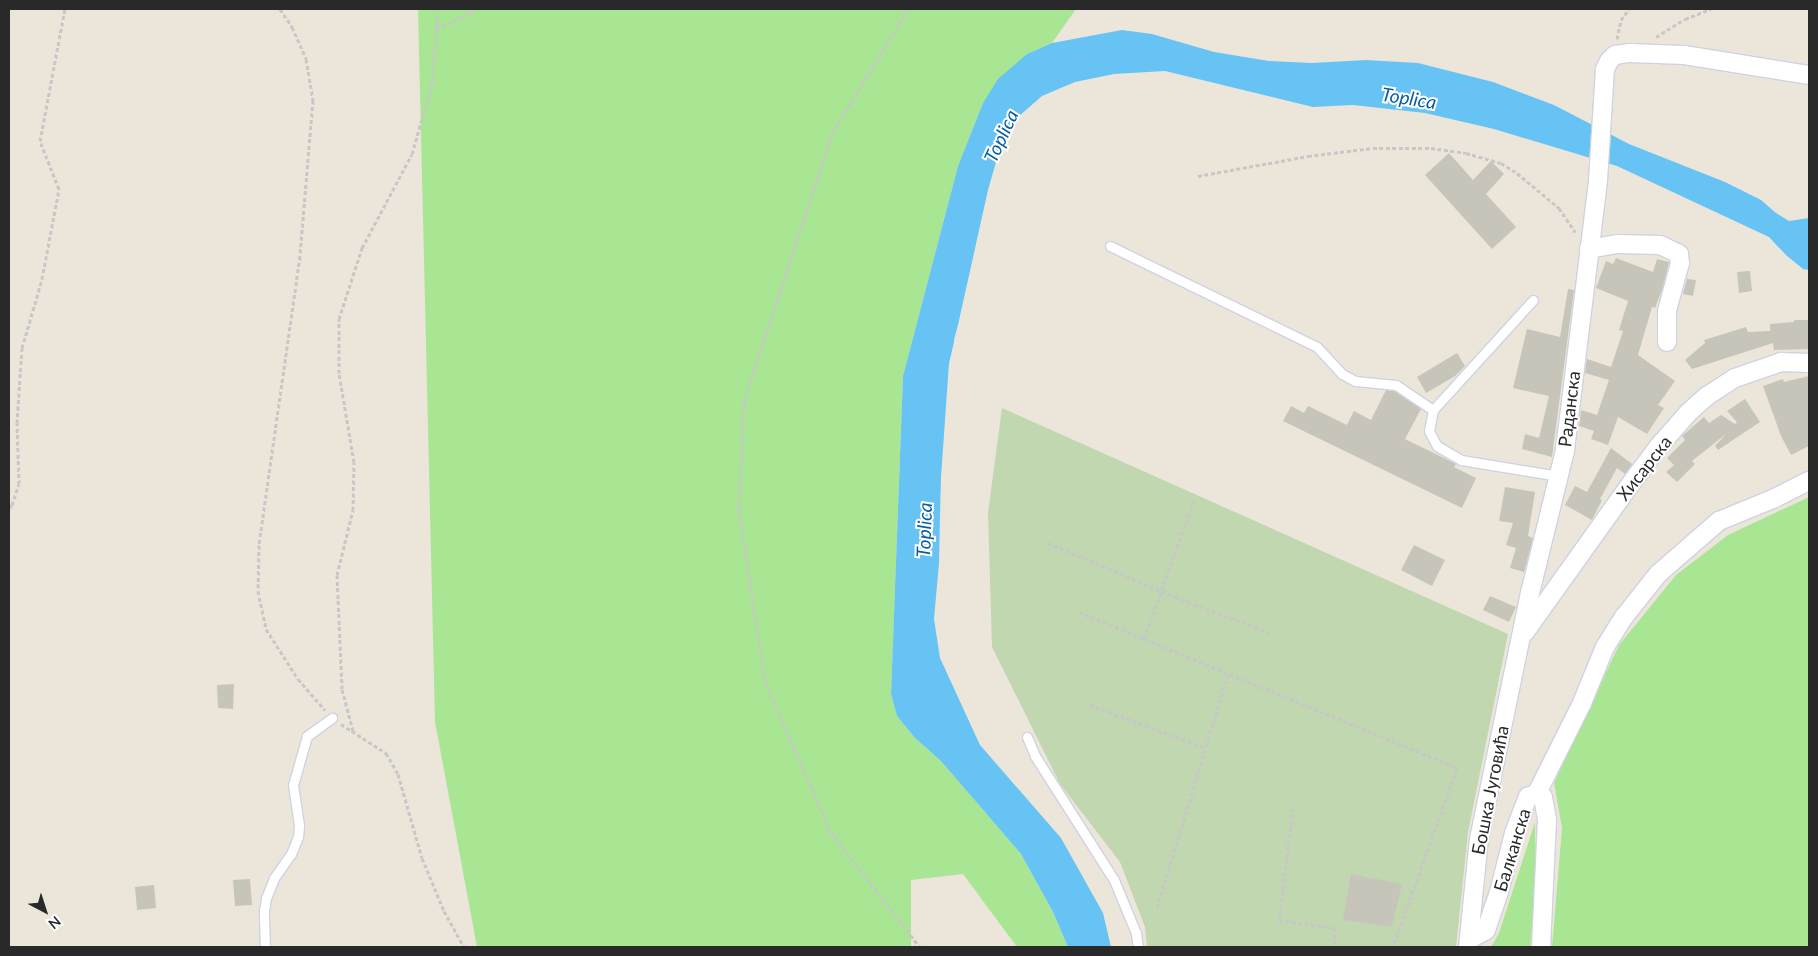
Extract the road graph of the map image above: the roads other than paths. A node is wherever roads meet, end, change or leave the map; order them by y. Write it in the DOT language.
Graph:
graph roads {
  1 [pos="1809,75"];
  2 [pos="1110,246"];
  3 [pos="1590,246"];
  4 [pos="1533,300"];
  5 [pos="1667,342"];
  6 [pos="1809,363"];
  7 [pos="1433,410"];
  8 [pos="1558,476"];
  9 [pos="1809,481"];
  10 [pos="1523,634"];
  11 [pos="332,718"];
  12 [pos="1027,737"];
  13 [pos="1537,793"];
  14 [pos="1469,943"];
  15 [pos="265,947"];
  16 [pos="1138,947"];
  17 [pos="1541,947"];
  1 -- 3 [label="street, Раданска"];
  2 -- 7 [label="lane"];
  3 -- 5 [label="street"];
  3 -- 8 [label="street, Раданска"];
  4 -- 7 [label="lane"];
  6 -- 10 [label="street, Хисарска"];
  7 -- 8 [label="lane"];
  8 -- 10 [label="street, Раданска"];
  9 -- 13 [label="street"];
  10 -- 14 [label="street, Бошка Југовића"];
  11 -- 15 [label="lane"];
  12 -- 16 [label="lane"];
  13 -- 14 [label="street, Балканска"];
  13 -- 17 [label="street, Балканска"];
}
